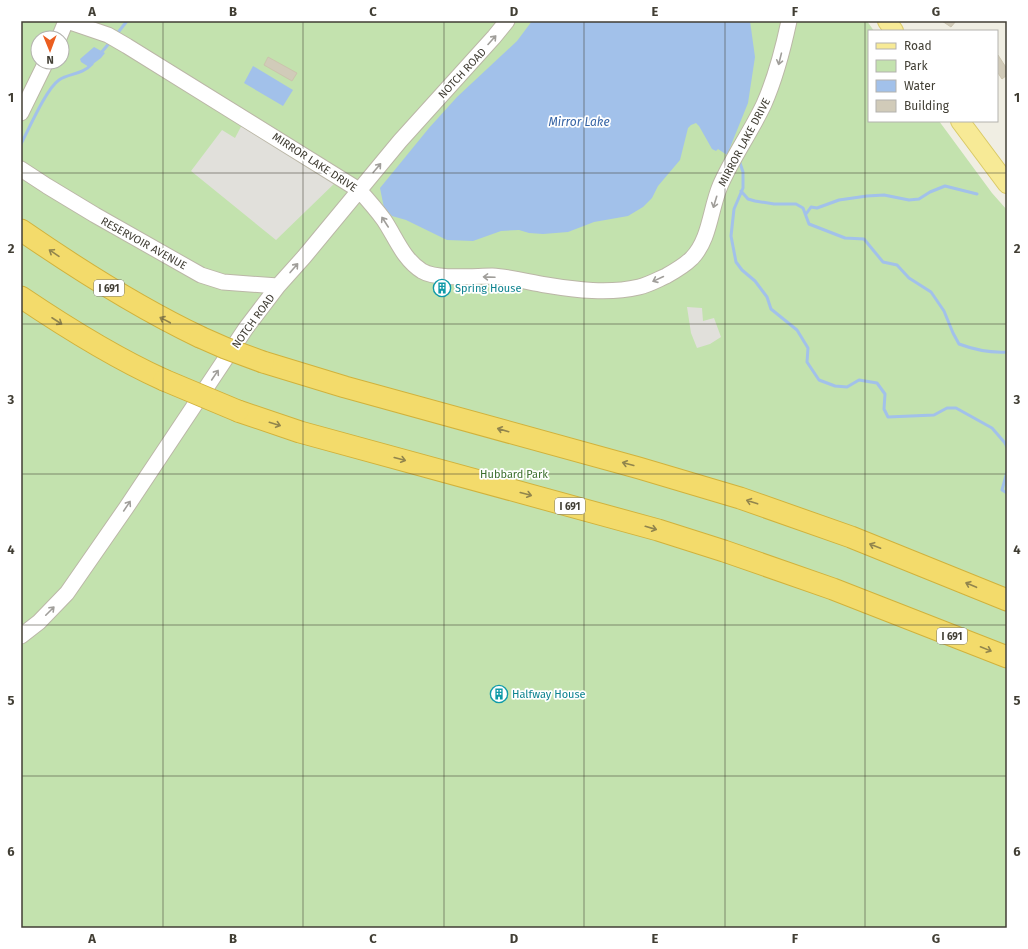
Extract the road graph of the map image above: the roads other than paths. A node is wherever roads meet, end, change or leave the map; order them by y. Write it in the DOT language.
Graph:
graph roads {
  1 [pos="67,21"];
  2 [pos="507,21"];
  3 [pos="789,21"];
  4 [pos="887,21"];
  5 [pos="893,30"];
  6 [pos="42,70"];
  7 [pos="21,113"];
  8 [pos="961,122"];
  9 [pos="21,169"];
  10 [pos="1007,184"];
  11 [pos="359,190"];
  12 [pos="22,231"];
  13 [pos="278,286"];
  14 [pos="23,298"];
  15 [pos="1007,600"];
  16 [pos="21,636"];
  17 [pos="1007,657"];
  1 -- 11 [label="street, MIRROR LAKE DRIVE"];
  11 -- 2 [label="street, NOTCH ROAD, one-way"];
  3 -- 11 [label="street, MIRROR LAKE DRIVE, one-way"];
  4 -- 5 [label="main road"];
  6 -- 7 [label="street"];
  8 -- 10 [label="main road"];
  9 -- 13 [label="street, RESERVOIR AVENUE"];
  13 -- 11 [label="street, NOTCH ROAD, one-way"];
  15 -- 12 [label="highway, I 691, one-way, bridge"];
  16 -- 13 [label="street, NOTCH ROAD, one-way"];
  14 -- 17 [label="highway, I 691, one-way, bridge"];
}
